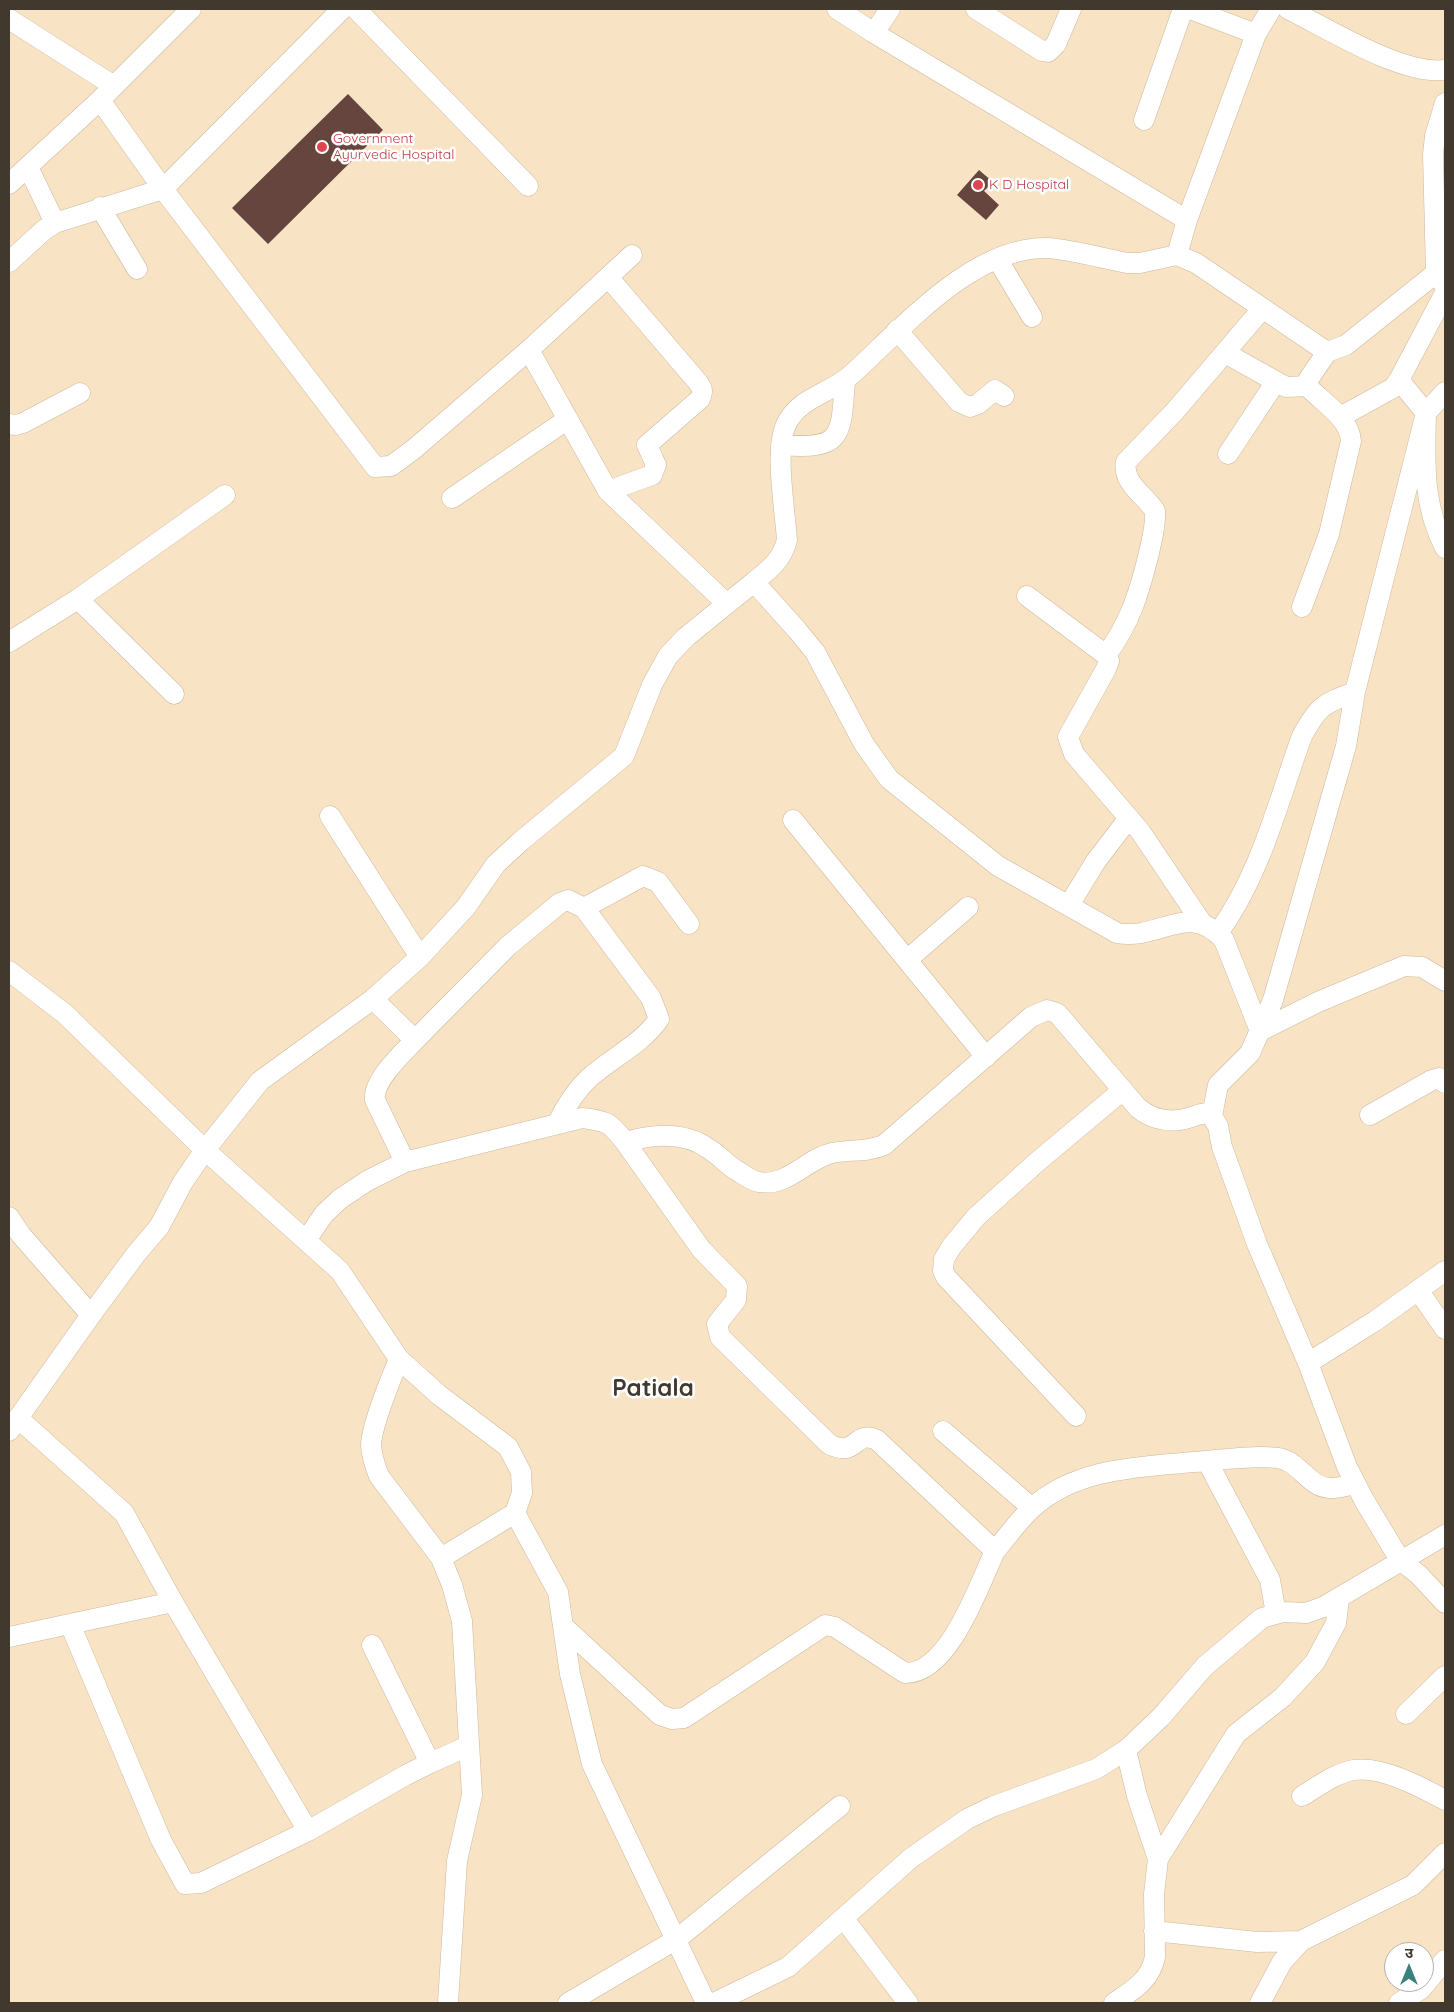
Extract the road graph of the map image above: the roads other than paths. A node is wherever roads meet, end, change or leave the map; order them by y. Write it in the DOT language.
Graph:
graph roads {
  1 [pos="191,9"];
  2 [pos="342,9"];
  3 [pos="356,9"];
  4 [pos="837,9"];
  5 [pos="890,9"];
  6 [pos="1071,9"];
  7 [pos="1183,9"];
  8 [pos="1190,9"];
  9 [pos="1271,9"];
  10 [pos="1288,9"];
  11 [pos="986,11"];
  12 [pos="9,19"];
  13 [pos="874,33"];
  14 [pos="1256,34"];
  15 [pos="1445,70"];
  16 [pos="114,86"];
  17 [pos="100,100"];
  18 [pos="1445,103"];
  19 [pos="1144,120"];
  20 [pos="28,167"];
  21 [pos="9,184"];
  22 [pos="528,186"];
  23 [pos="163,189"];
  24 [pos="100,207"];
  25 [pos="1187,220"];
  26 [pos="55,223"];
  27 [pos="632,255"];
  28 [pos="1177,255"];
  29 [pos="998,260"];
  30 [pos="9,262"];
  31 [pos="137,268"];
  32 [pos="608,277"];
  33 [pos="1441,279"];
  34 [pos="1445,293"];
  35 [pos="1262,309"];
  36 [pos="1032,317"];
  37 [pos="897,330"];
  38 [pos="529,350"];
  39 [pos="1327,352"];
  40 [pos="1225,353"];
  41 [pos="845,380"];
  42 [pos="1399,380"];
  43 [pos="1275,382"];
  44 [pos="1307,386"];
  45 [pos="1445,392"];
  46 [pos="80,393"];
  47 [pos="1004,396"];
  48 [pos="1426,413"];
  49 [pos="1340,417"];
  50 [pos="568,420"];
  51 [pos="9,424"];
  52 [pos="781,446"];
  53 [pos="1228,454"];
  54 [pos="608,491"];
  55 [pos="225,495"];
  56 [pos="452,498"];
  57 [pos="1445,548"];
  58 [pos="754,582"];
  59 [pos="1027,596"];
  60 [pos="78,599"];
  61 [pos="727,604"];
  62 [pos="1302,607"];
  63 [pos="9,642"];
  64 [pos="1106,655"];
  65 [pos="1355,692"];
  66 [pos="174,694"];
  67 [pos="330,816"];
  68 [pos="1129,818"];
  69 [pos="793,820"];
  70 [pos="1069,905"];
  71 [pos="584,908"];
  72 [pos="968,908"];
  73 [pos="689,924"];
  74 [pos="1210,928"];
  75 [pos="420,957"];
  76 [pos="907,960"];
  77 [pos="9,971"];
  78 [pos="1445,981"];
  79 [pos="373,999"];
  80 [pos="1260,1031"];
  81 [pos="415,1040"];
  82 [pos="986,1057"];
  83 [pos="1445,1083"];
  84 [pos="1123,1090"];
  85 [pos="1370,1115"];
  86 [pos="1212,1116"];
  87 [pos="558,1122"];
  88 [pos="625,1142"];
  89 [pos="205,1150"];
  90 [pos="406,1162"];
  91 [pos="9,1217"];
  92 [pos="307,1239"];
  93 [pos="1445,1271"];
  94 [pos="1418,1290"];
  95 [pos="91,1315"];
  96 [pos="1445,1329"];
  97 [pos="399,1359"];
  98 [pos="1308,1363"];
  99 [pos="1076,1416"];
  100 [pos="14,1425"];
  101 [pos="943,1431"];
  102 [pos="1207,1461"];
  103 [pos="1356,1484"];
  104 [pos="1032,1508"];
  105 [pos="515,1514"];
  106 [pos="1445,1535"];
  107 [pos="995,1551"];
  108 [pos="441,1558"];
  109 [pos="1400,1560"];
  110 [pos="1339,1599"];
  111 [pos="173,1602"];
  112 [pos="1445,1603"];
  113 [pos="1276,1614"];
  114 [pos="70,1624"];
  115 [pos="563,1626"];
  116 [pos="9,1637"];
  117 [pos="372,1645"];
  118 [pos="1445,1676"];
  119 [pos="1406,1714"];
  120 [pos="468,1746"];
  121 [pos="1126,1750"];
  122 [pos="430,1763"];
  123 [pos="1302,1796"];
  124 [pos="1445,1800"];
  125 [pos="840,1806"];
  126 [pos="308,1832"];
  127 [pos="1445,1853"];
  128 [pos="1158,1859"];
  129 [pos="844,1919"];
  130 [pos="1154,1931"];
  131 [pos="677,1938"];
  132 [pos="1301,1942"];
  133 [pos="1445,1960"];
  134 [pos="1144,1994"];
  135 [pos="448,2003"];
  136 [pos="568,2003"];
  137 [pos="706,2003"];
  138 [pos="714,2003"];
  139 [pos="908,2003"];
  140 [pos="1114,2003"];
  141 [pos="1260,2003"];
  142 [pos="1399,2003"];
  1 -- 16 [label="street"];
  2 -- 23 [label="street"];
  3 -- 22 [label="street"];
  4 -- 13 [label="street"];
  5 -- 13 [label="street"];
  6 -- 11 [label="street"];
  7 -- 19 [label="street"];
  8 -- 14 [label="street"];
  9 -- 14 [label="street"];
  10 -- 15 [label="street"];
  12 -- 16 [label="street"];
  13 -- 25 [label="street"];
  14 -- 25 [label="street"];
  16 -- 17 [label="street"];
  17 -- 20 [label="street"];
  17 -- 23 [label="street"];
  18 -- 33 [label="street"];
  20 -- 21 [label="street"];
  20 -- 26 [label="street"];
  23 -- 24 [label="street"];
  23 -- 38 [label="street"];
  24 -- 26 [label="street"];
  24 -- 31 [label="street"];
  25 -- 28 [label="street"];
  26 -- 30 [label="street"];
  27 -- 32 [label="street"];
  28 -- 29 [label="street"];
  28 -- 35 [label="street"];
  29 -- 36 [label="street"];
  29 -- 37 [label="street"];
  32 -- 38 [label="street"];
  32 -- 54 [label="street"];
  33 -- 39 [label="street"];
  34 -- 42 [label="street"];
  35 -- 39 [label="street"];
  35 -- 40 [label="street"];
  37 -- 41 [label="street"];
  37 -- 47 [label="street"];
  38 -- 50 [label="street"];
  39 -- 44 [label="street"];
  40 -- 43 [label="street"];
  40 -- 64 [label="street"];
  41 -- 52 [label="street"];
  41 -- 52 [label="street"];
  42 -- 48 [label="street"];
  42 -- 49 [label="street"];
  43 -- 44 [label="street"];
  43 -- 53 [label="street"];
  44 -- 49 [label="street"];
  45 -- 48 [label="street"];
  46 -- 51 [label="street"];
  48 -- 57 [label="street"];
  48 -- 65 [label="street"];
  49 -- 62 [label="street"];
  50 -- 54 [label="street"];
  50 -- 56 [label="street"];
  52 -- 58 [label="street"];
  54 -- 61 [label="street"];
  55 -- 60 [label="street"];
  58 -- 61 [label="street"];
  58 -- 70 [label="street"];
  59 -- 64 [label="street"];
  60 -- 63 [label="street"];
  60 -- 66 [label="street"];
  61 -- 75 [label="street"];
  64 -- 68 [label="street"];
  65 -- 74 [label="street"];
  65 -- 80 [label="street"];
  67 -- 75 [label="street"];
  68 -- 70 [label="street"];
  68 -- 74 [label="street"];
  69 -- 76 [label="street"];
  70 -- 74 [label="street"];
  71 -- 73 [label="street"];
  71 -- 81 [label="street"];
  71 -- 87 [label="street"];
  72 -- 76 [label="street"];
  74 -- 80 [label="street"];
  75 -- 79 [label="street"];
  76 -- 82 [label="street"];
  77 -- 89 [label="street"];
  78 -- 80 [label="street"];
  79 -- 81 [label="street"];
  79 -- 89 [label="street"];
  80 -- 86 [label="street"];
  81 -- 90 [label="street"];
  82 -- 84 [label="street"];
  82 -- 88 [label="street"];
  83 -- 85 [label="street"];
  84 -- 86 [label="street"];
  84 -- 99 [label="street"];
  86 -- 98 [label="street"];
  87 -- 88 [label="street"];
  87 -- 90 [label="street"];
  88 -- 107 [label="street"];
  89 -- 92 [label="street"];
  89 -- 95 [label="street"];
  90 -- 92 [label="street"];
  91 -- 95 [label="street"];
  92 -- 97 [label="street"];
  93 -- 94 [label="street"];
  94 -- 96 [label="street"];
  94 -- 98 [label="street"];
  95 -- 100 [label="street"];
  97 -- 105 [label="street"];
  97 -- 108 [label="street"];
  98 -- 103 [label="street"];
  100 -- 111 [label="street"];
  101 -- 104 [label="street"];
  102 -- 103 [label="street"];
  102 -- 104 [label="street"];
  102 -- 113 [label="street"];
  103 -- 109 [label="street"];
  104 -- 107 [label="street"];
  105 -- 108 [label="street"];
  105 -- 115 [label="street"];
  106 -- 109 [label="street"];
  107 -- 115 [label="street"];
  108 -- 120 [label="street"];
  109 -- 110 [label="street"];
  109 -- 112 [label="street"];
  110 -- 113 [label="street"];
  110 -- 128 [label="street"];
  111 -- 114 [label="street"];
  111 -- 126 [label="street"];
  113 -- 121 [label="street"];
  114 -- 116 [label="street"];
  114 -- 126 [label="street"];
  115 -- 131 [label="street"];
  117 -- 122 [label="street"];
  118 -- 119 [label="street"];
  120 -- 122 [label="street"];
  120 -- 135 [label="street"];
  121 -- 128 [label="street"];
  121 -- 129 [label="street"];
  122 -- 126 [label="street"];
  123 -- 124 [label="street"];
  125 -- 131 [label="street"];
  127 -- 132 [label="street"];
  128 -- 130 [label="street"];
  129 -- 138 [label="street"];
  129 -- 139 [label="street"];
  130 -- 132 [label="street"];
  130 -- 134 [label="street"];
  131 -- 136 [label="street"];
  131 -- 137 [label="street"];
  132 -- 141 [label="street"];
  133 -- 142 [label="street"];
  134 -- 140 [label="street"];
}
